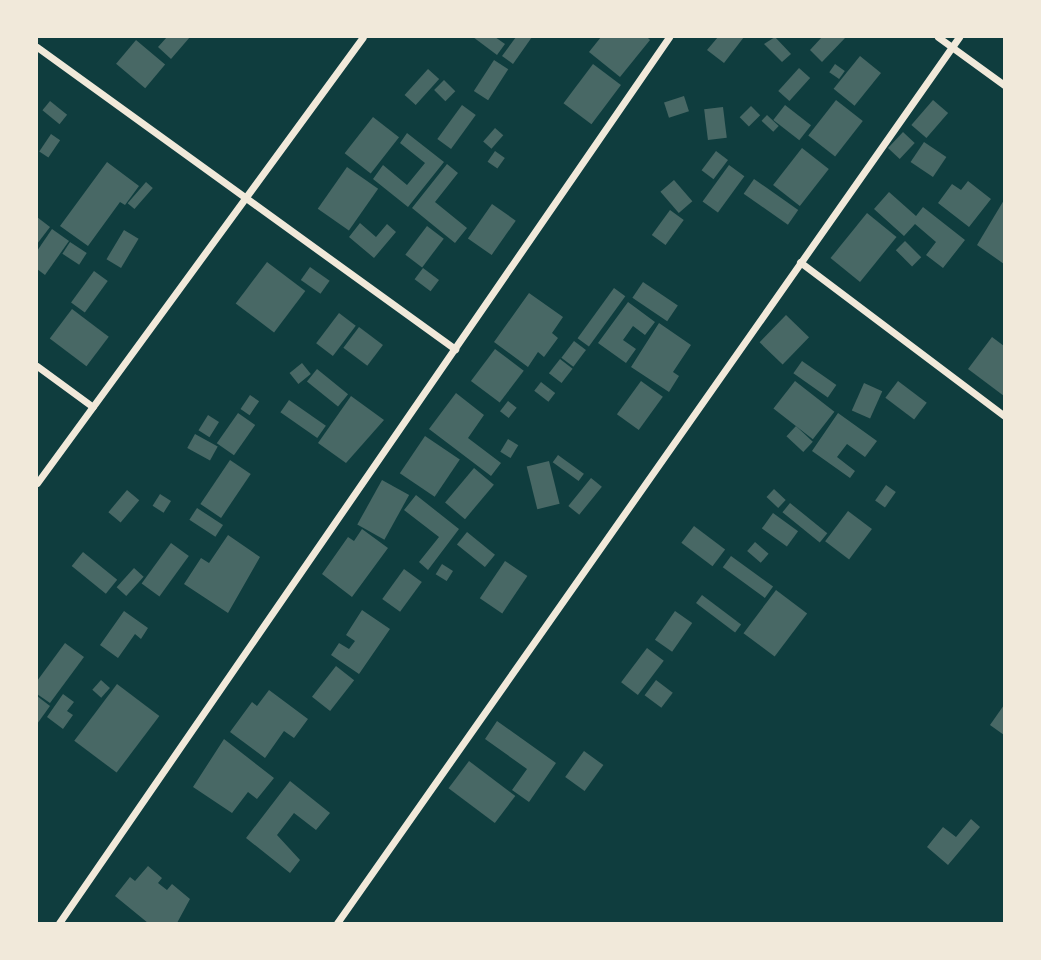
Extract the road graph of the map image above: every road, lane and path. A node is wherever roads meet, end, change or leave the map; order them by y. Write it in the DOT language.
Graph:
graph roads {
  1 [pos="363,37"];
  2 [pos="669,37"];
  3 [pos="938,37"];
  4 [pos="959,37"];
  5 [pos="37,47"];
  6 [pos="951,47"];
  7 [pos="1004,85"];
  8 [pos="246,198"];
  9 [pos="800,262"];
  10 [pos="455,349"];
  11 [pos="37,366"];
  12 [pos="93,407"];
  13 [pos="1004,416"];
  14 [pos="37,484"];
  15 [pos="59,923"];
  16 [pos="337,923"];
  1 -- 8 [label="street"];
  2 -- 10 [label="street"];
  3 -- 6 [label="street"];
  4 -- 6 [label="street"];
  5 -- 8 [label="street"];
  6 -- 7 [label="street"];
  6 -- 9 [label="street"];
  8 -- 10 [label="street"];
  8 -- 12 [label="street"];
  9 -- 13 [label="street"];
  9 -- 16 [label="street"];
  10 -- 15 [label="street"];
  11 -- 12 [label="street"];
  12 -- 14 [label="street"];
}
